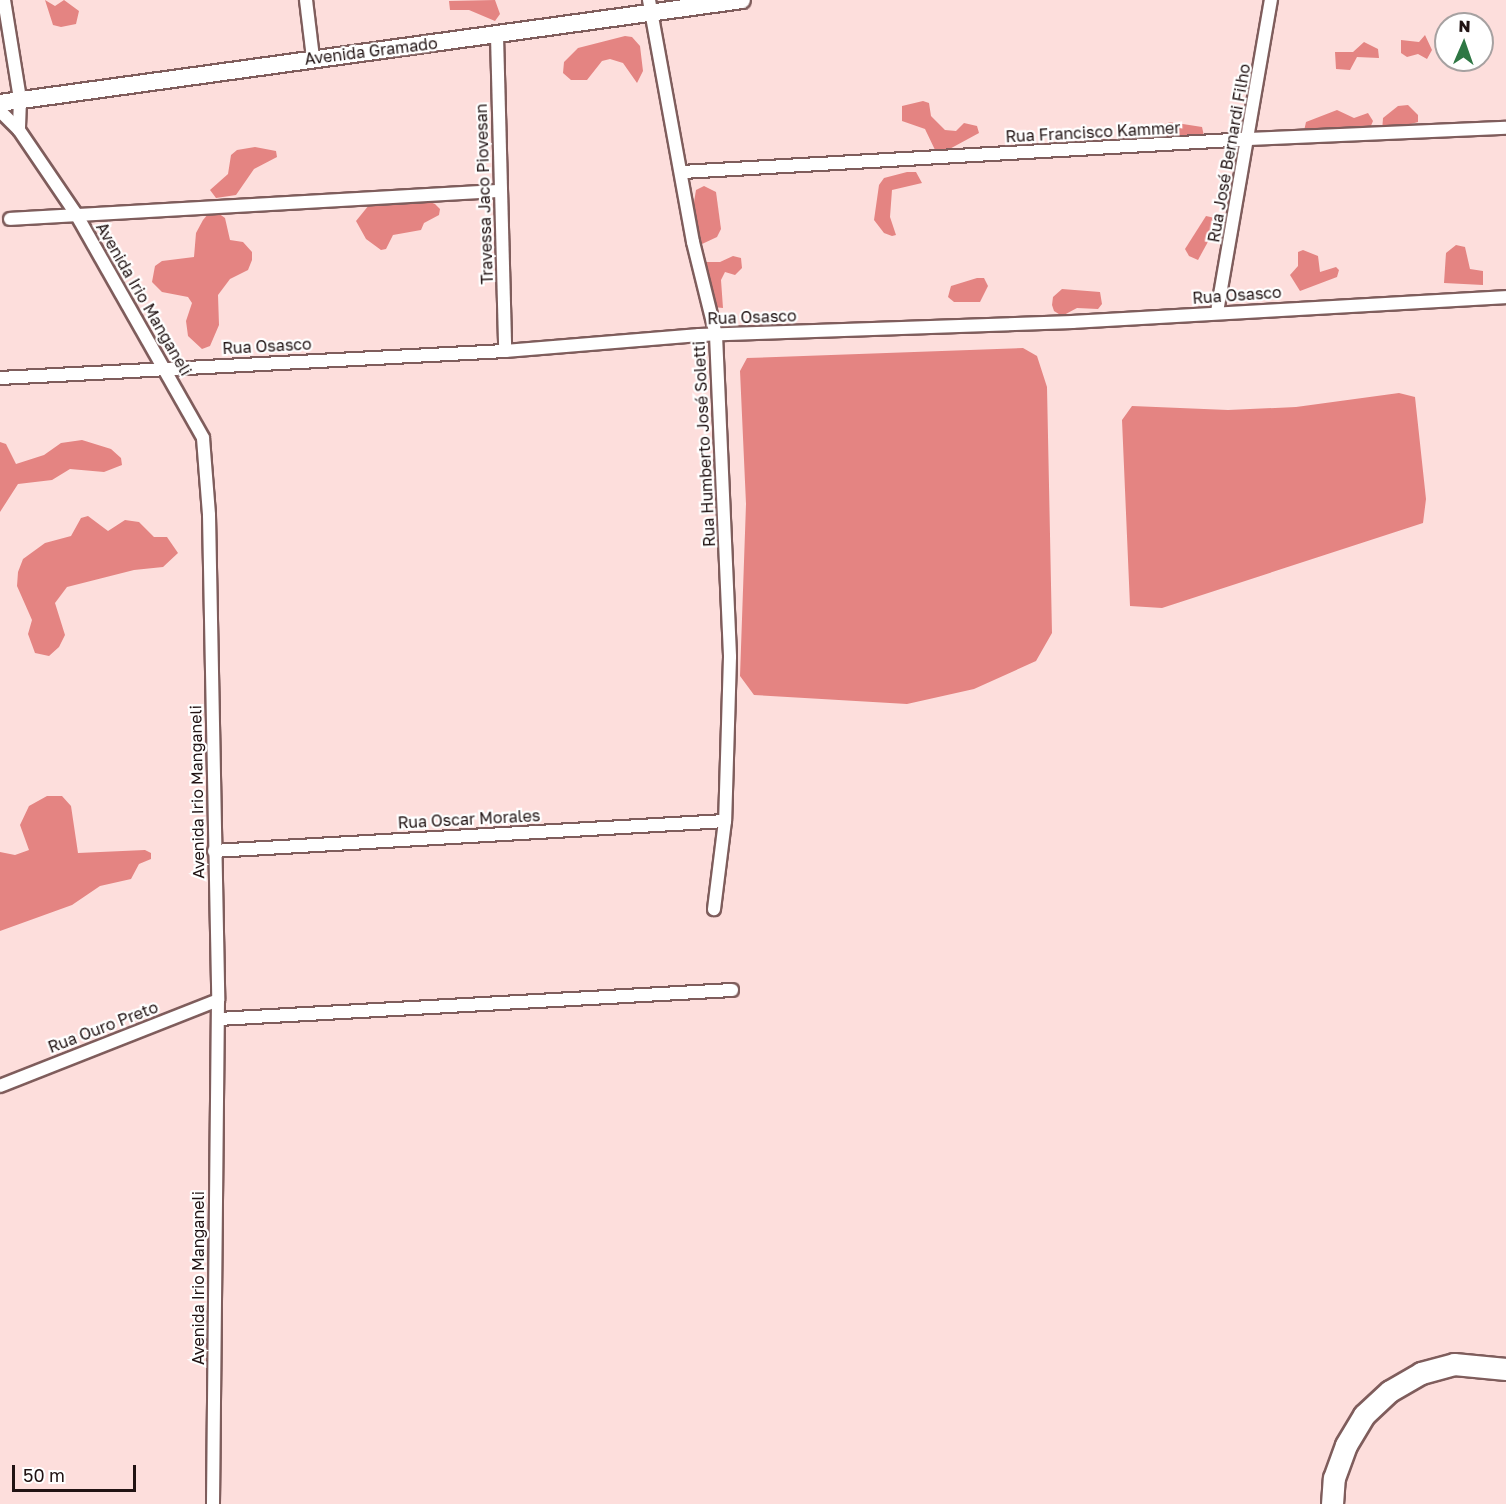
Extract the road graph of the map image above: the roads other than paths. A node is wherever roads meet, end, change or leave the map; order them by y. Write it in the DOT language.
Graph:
graph roads {
  1 [pos="4,0"];
  2 [pos="306,0"];
  3 [pos="742,0"];
  4 [pos="1271,0"];
  5 [pos="650,7"];
  6 [pos="497,36"];
  7 [pos="313,58"];
  8 [pos="20,99"];
  9 [pos="0,103"];
  10 [pos="0,111"];
  11 [pos="1506,128"];
  12 [pos="20,130"];
  13 [pos="1249,139"];
  14 [pos="682,172"];
  15 [pos="500,191"];
  16 [pos="76,214"];
  17 [pos="10,219"];
  18 [pos="1506,297"];
  19 [pos="1217,312"];
  20 [pos="716,335"];
  21 [pos="506,351"];
  22 [pos="165,367"];
  23 [pos="0,378"];
  24 [pos="725,820"];
  25 [pos="214,851"];
  26 [pos="714,909"];
  27 [pos="732,990"];
  28 [pos="218,1000"];
  29 [pos="218,1019"];
  30 [pos="0,1086"];
  31 [pos="1506,1369"];
  32 [pos="1334,1498"];
  33 [pos="213,1504"];
  1 -- 8 [label="street"];
  2 -- 7 [label="street"];
  3 -- 5 [label="street, Avenida Gramado"];
  4 -- 13 [label="street, Rua José Bernardi Filho"];
  5 -- 6 [label="street, Avenida Gramado"];
  5 -- 14 [label="street, Rua Humberto José Soletti"];
  6 -- 7 [label="street, Avenida Gramado"];
  6 -- 15 [label="street, Travessa Jaco Piovesan"];
  7 -- 8 [label="street, Avenida Gramado"];
  8 -- 9 [label="street, Avenida Gramado"];
  8 -- 12 [label="street"];
  10 -- 12 [label="street, Avenida Irio Manganeli"];
  11 -- 13 [label="street, Rua Francisco Kammer"];
  12 -- 16 [label="street, Avenida Irio Manganeli"];
  13 -- 14 [label="street, Rua Francisco Kammer"];
  13 -- 19 [label="street, Rua José Bernardi Filho"];
  14 -- 20 [label="street, Rua Humberto José Soletti"];
  15 -- 16 [label="street"];
  15 -- 21 [label="street, Travessa Jaco Piovesan"];
  16 -- 17 [label="street"];
  16 -- 22 [label="street, Avenida Irio Manganeli"];
  18 -- 19 [label="street, Rua Osasco"];
  19 -- 20 [label="street, Rua Osasco"];
  20 -- 21 [label="street, Rua Osasco"];
  20 -- 24 [label="street, Rua Humberto José Soletti"];
  21 -- 22 [label="street, Rua Osasco"];
  22 -- 23 [label="street, Rua Osasco"];
  22 -- 25 [label="street, Avenida Irio Manganeli"];
  24 -- 25 [label="street, Rua Oscar Morales"];
  24 -- 26 [label="street, Rua Humberto José Soletti"];
  25 -- 28 [label="street, Avenida Irio Manganeli"];
  27 -- 29 [label="street"];
  28 -- 29 [label="street, Avenida Irio Manganeli"];
  28 -- 30 [label="street, Rua Ouro Preto"];
  29 -- 33 [label="street, Avenida Irio Manganeli"];
  31 -- 32 [label="highway"];
}
